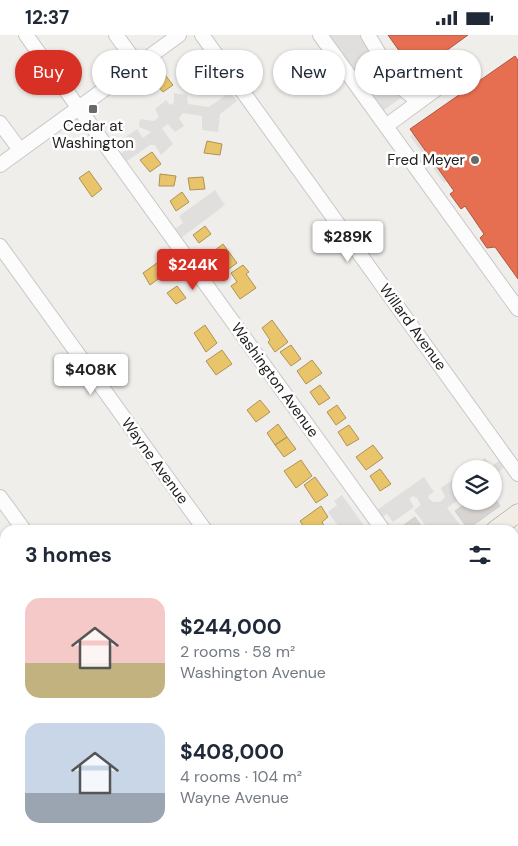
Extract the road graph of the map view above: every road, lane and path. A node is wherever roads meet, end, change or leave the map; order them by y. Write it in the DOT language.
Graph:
graph roads {
  1 [pos="26,35"];
  2 [pos="116,35"];
  3 [pos="179,35"];
  4 [pos="202,35"];
  5 [pos="320,35"];
  6 [pos="368,35"];
  7 [pos="127,50"];
  8 [pos="158,50"];
  9 [pos="96,95"];
  10 [pos="428,95"];
  11 [pos="419,102"];
  12 [pos="79,107"];
  13 [pos="0,123"];
  14 [pos="386,127"];
  15 [pos="20,150"];
  16 [pos="0,165"];
  17 [pos="0,246"];
  18 [pos="518,309"];
  19 [pos="518,474"];
  20 [pos="0,497"];
  21 [pos="518,513"];
  22 [pos="20,525"];
  23 [pos="201,525"];
  24 [pos="379,525"];
  25 [pos="502,525"];
  1 -- 12 [label="street, Washington Avenue"];
  2 -- 7 [label="street"];
  3 -- 8 [label="street"];
  4 -- 19 [label="street, Willard Avenue"];
  5 -- 14 [label="street"];
  6 -- 11 [label="street"];
  9 -- 12 [label="street"];
  10 -- 11 [label="street"];
  11 -- 14 [label="street"];
  12 -- 15 [label="street"];
  12 -- 24 [label="street, Washington Avenue"];
  13 -- 15 [label="street"];
  14 -- 18 [label="street"];
  15 -- 16 [label="street"];
  17 -- 23 [label="street, Wayne Avenue"];
  20 -- 22 [label="street"];
  21 -- 25 [label="main road"];
}
